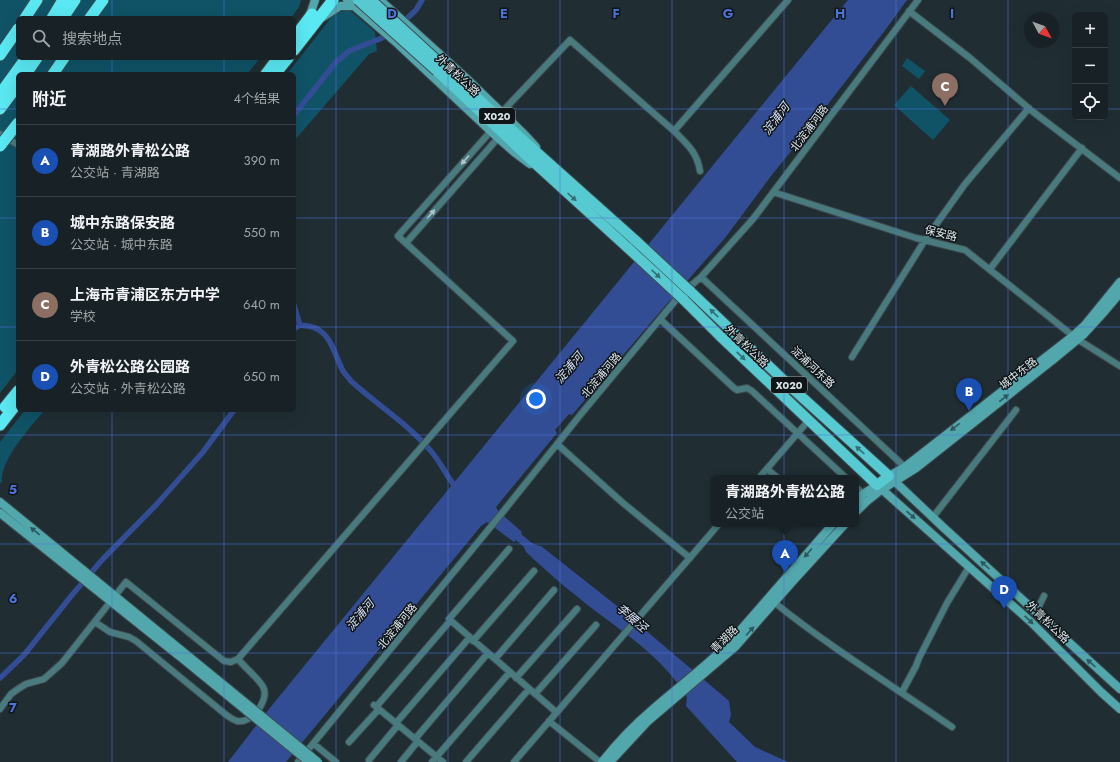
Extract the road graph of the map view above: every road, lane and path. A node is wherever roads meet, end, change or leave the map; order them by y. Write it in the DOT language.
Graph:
graph roads {
  1 [pos="37,0"];
  2 [pos="63,0"];
  3 [pos="75,0"];
  4 [pos="102,0"];
  5 [pos="315,0"];
  6 [pos="323,0"];
  7 [pos="333,0"];
  8 [pos="347,0"];
  9 [pos="371,0"];
  10 [pos="788,0"];
  11 [pos="918,0"];
  12 [pos="356,2"];
  13 [pos="384,4"];
  14 [pos="909,11"];
  15 [pos="26,16"];
  16 [pos="53,16"];
  17 [pos="64,16"];
  18 [pos="91,16"];
  19 [pos="369,18"];
  20 [pos="308,20"];
  21 [pos="309,31"];
  22 [pos="16,32"];
  23 [pos="296,35"];
  24 [pos="296,47"];
  25 [pos="0,55"];
  26 [pos="25,60"];
  27 [pos="36,60"];
  28 [pos="63,60"];
  29 [pos="276,60"];
  30 [pos="286,60"];
  31 [pos="440,68"];
  32 [pos="27,72"];
  33 [pos="54,72"];
  34 [pos="268,72"];
  35 [pos="277,72"];
  36 [pos="16,88"];
  37 [pos="0,94"];
  38 [pos="1029,108"];
  39 [pos="0,109"];
  40 [pos="502,112"];
  41 [pos="16,126"];
  42 [pos="490,131"];
  43 [pos="674,132"];
  44 [pos="0,134"];
  45 [pos="498,138"];
  46 [pos="16,144"];
  47 [pos="0,146"];
  48 [pos="1082,148"];
  49 [pos="552,166"];
  50 [pos="543,171"];
  51 [pos="700,171"];
  52 [pos="1120,178"];
  53 [pos="774,192"];
  54 [pos="925,240"];
  55 [pos="406,243"];
  56 [pos="632,244"];
  57 [pos="990,269"];
  58 [pos="701,277"];
  59 [pos="1120,282"];
  60 [pos="1120,293"];
  61 [pos="661,320"];
  62 [pos="1075,337"];
  63 [pos="852,356"];
  64 [pos="1120,366"];
  65 [pos="16,393"];
  66 [pos="16,405"];
  67 [pos="1016,410"];
  68 [pos="0,414"];
  69 [pos="809,420"];
  70 [pos="0,426"];
  71 [pos="797,434"];
  72 [pos="557,444"];
  73 [pos="767,469"];
  74 [pos="907,469"];
  75 [pos="762,475"];
  76 [pos="774,475"];
  77 [pos="843,475"];
  78 [pos="892,478"];
  79 [pos="879,487"];
  80 [pos="859,490"];
  81 [pos="863,494"];
  82 [pos="859,498"];
  83 [pos="0,502"];
  84 [pos="859,509"];
  85 [pos="0,513"];
  86 [pos="933,517"];
  87 [pos="717,527"];
  88 [pos="830,527"];
  89 [pos="842,527"];
  90 [pos="509,549"];
  91 [pos="690,558"];
  92 [pos="969,567"];
  93 [pos="76,570"];
  94 [pos="534,571"];
  95 [pos="554,590"];
  96 [pos="1044,596"];
  97 [pos="112,599"];
  98 [pos="774,603"];
  99 [pos="577,609"];
  100 [pos="1036,612"];
  101 [pos="450,621"];
  102 [pos="95,622"];
  103 [pos="596,625"];
  104 [pos="472,639"];
  105 [pos="179,653"];
  106 [pos="488,653"];
  107 [pos="238,659"];
  108 [pos="495,659"];
  109 [pos="510,672"];
  110 [pos="699,674"];
  111 [pos="516,678"];
  112 [pos="529,688"];
  113 [pos="1120,689"];
  114 [pos="680,690"];
  115 [pos="902,692"];
  116 [pos="535,694"];
  117 [pos="376,707"];
  118 [pos="0,709"];
  119 [pos="1120,709"];
  120 [pos="556,712"];
  121 [pos="549,721"];
  122 [pos="397,724"];
  123 [pos="952,727"];
  124 [pos="417,740"];
  125 [pos="349,742"];
  126 [pos="314,744"];
  127 [pos="437,757"];
  128 [pos="369,760"];
  129 [pos="298,762"];
  130 [pos="309,762"];
  131 [pos="318,762"];
  132 [pos="336,762"];
  133 [pos="401,762"];
  134 [pos="432,762"];
  135 [pos="443,762"];
  136 [pos="466,762"];
  137 [pos="514,762"];
  138 [pos="601,762"];
  139 [pos="610,762"];
  1 -- 15 [label="highway"];
  2 -- 16 [label="highway"];
  3 -- 17 [label="highway"];
  4 -- 18 [label="highway"];
  5 -- 20 [label="main road"];
  6 -- 20 [label="highway"];
  7 -- 21 [label="highway"];
  8 -- 12 [label="main road"];
  9 -- 31 [label="main road, 外青松公路 / X020, bridge"];
  10 -- 43 [label="street"];
  11 -- 14 [label="street, 北淀浦河路"];
  12 -- 19 [label="main road"];
  12 -- 21 [label="main road"];
  12 -- 31 [label="main road, 外青松公路 / X020, bridge"];
  13 -- 19 [label="main road"];
  13 -- 40 [label="main road"];
  14 -- 38 [label="street"];
  14 -- 53 [label="street, 北淀浦河路"];
  19 -- 42 [label="main road"];
  20 -- 23 [label="highway"];
  21 -- 24 [label="highway"];
  22 -- 25 [label="highway"];
  26 -- 37 [label="highway"];
  27 -- 32 [label="highway"];
  28 -- 33 [label="highway"];
  29 -- 34 [label="highway"];
  30 -- 35 [label="highway"];
  31 -- 49 [label="main road, 外青松公路 / X020"];
  31 -- 50 [label="main road, 外青松公路 / X020"];
  36 -- 39 [label="highway"];
  38 -- 48 [label="street"];
  38 -- 54 [label="street"];
  40 -- 43 [label="street"];
  40 -- 49 [label="main road"];
  41 -- 47 [label="highway, bridge"];
  42 -- 45 [label="main road"];
  42 -- 55 [label="street, one-way"];
  43 -- 51 [label="street"];
  44 -- 46 [label="street"];
  45 -- 50 [label="main road"];
  55 -- 45 [label="street, one-way"];
  48 -- 52 [label="street"];
  48 -- 57 [label="street"];
  49 -- 56 [label="main road, 外青松公路 / X020"];
  50 -- 56 [label="main road, 外青松公路 / X020, one-way"];
  53 -- 54 [label="street, 保安路"];
  53 -- 58 [label="street, 北淀浦河路"];
  54 -- 57 [label="street, 保安路"];
  54 -- 63 [label="street"];
  55 -- 107 [label="street"];
  56 -- 69 [label="main road, 外青松公路 / X020, one-way, bridge"];
  78 -- 56 [label="main road, 外青松公路 / X020, one-way, bridge"];
  57 -- 62 [label="street, 保安路"];
  58 -- 61 [label="street, 北淀浦河路"];
  58 -- 74 [label="street, 淀浦河东路"];
  59 -- 62 [label="main road, 城中东路"];
  60 -- 62 [label="main road, 城中东路"];
  61 -- 71 [label="street"];
  61 -- 72 [label="street, 北淀浦河路"];
  62 -- 64 [label="street, 保安路"];
  62 -- 74 [label="main road, 城中东路"];
  65 -- 68 [label="highway"];
  66 -- 70 [label="highway"];
  67 -- 86 [label="street"];
  69 -- 71 [label="street"];
  69 -- 79 [label="main road, 外青松公路 / X020"];
  71 -- 73 [label="street"];
  71 -- 77 [label="street"];
  72 -- 91 [label="street"];
  72 -- 126 [label="street, 北淀浦河路"];
  73 -- 75 [label="street"];
  73 -- 76 [label="street"];
  74 -- 78 [label="main road, 城中东路"];
  78 -- 79 [label="main road"];
  78 -- 86 [label="main road, 外青松公路 / X020"];
  79 -- 81 [label="main road"];
  79 -- 84 [label="main road"];
  79 -- 92 [label="main road, 外青松公路 / X020, one-way"];
  80 -- 81 [label="street"];
  81 -- 82 [label="main road"];
  93 -- 83 [label="main road, one-way"];
  85 -- 93 [label="main road"];
  100 -- 86 [label="main road, 外青松公路 / X020, one-way"];
  87 -- 91 [label="street"];
  88 -- 110 [label="main road, 青湖路, one-way"];
  89 -- 98 [label="main road, 青湖路"];
  90 -- 101 [label="street"];
  91 -- 120 [label="street"];
  92 -- 115 [label="street"];
  92 -- 119 [label="main road, 外青松公路 / X020, one-way"];
  93 -- 97 [label="main road"];
  94 -- 104 [label="street"];
  95 -- 108 [label="street"];
  96 -- 100 [label="street"];
  97 -- 102 [label="street"];
  97 -- 105 [label="main road"];
  97 -- 107 [label="street"];
  110 -- 98 [label="main road, 青湖路, one-way"];
  98 -- 115 [label="street"];
  99 -- 111 [label="street"];
  113 -- 100 [label="main road, 外青松公路 / X020, one-way"];
  101 -- 104 [label="street"];
  101 -- 117 [label="street"];
  102 -- 107 [label="street"];
  102 -- 118 [label="street"];
  103 -- 116 [label="street"];
  104 -- 106 [label="street"];
  104 -- 122 [label="street"];
  105 -- 130 [label="main road, bridge"];
  105 -- 131 [label="main road, bridge"];
  106 -- 108 [label="street"];
  106 -- 124 [label="street"];
  108 -- 109 [label="street"];
  109 -- 111 [label="street"];
  109 -- 127 [label="street"];
  110 -- 114 [label="main road, 青湖路"];
  111 -- 112 [label="street"];
  112 -- 116 [label="street"];
  112 -- 136 [label="street"];
  114 -- 138 [label="main road, 青湖路"];
  114 -- 139 [label="main road, 青湖路"];
  115 -- 123 [label="street"];
  116 -- 120 [label="street"];
  117 -- 122 [label="street"];
  117 -- 125 [label="street"];
  120 -- 121 [label="street"];
  121 -- 137 [label="street"];
  121 -- 138 [label="street"];
  122 -- 124 [label="street"];
  122 -- 128 [label="street"];
  124 -- 127 [label="street"];
  124 -- 133 [label="street"];
  126 -- 129 [label="street, 北淀浦河路"];
  126 -- 132 [label="street"];
  127 -- 134 [label="street"];
  127 -- 135 [label="street"];
}
